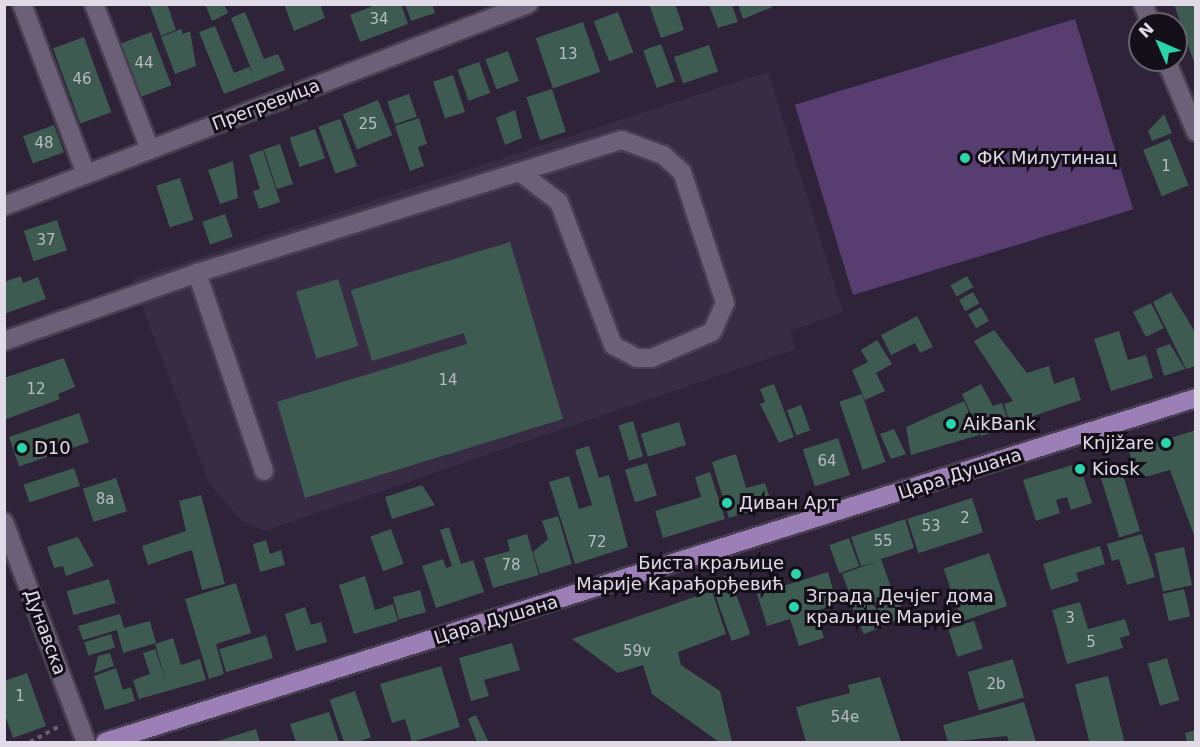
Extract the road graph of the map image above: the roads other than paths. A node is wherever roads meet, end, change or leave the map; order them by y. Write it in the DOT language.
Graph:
graph roads {
  1 [pos="22,4"];
  2 [pos="94,4"];
  3 [pos="528,4"];
  4 [pos="1171,72"];
  5 [pos="1196,132"];
  6 [pos="150,150"];
  7 [pos="521,173"];
  8 [pos="86,174"];
  9 [pos="4,206"];
  10 [pos="197,273"];
  11 [pos="4,341"];
  12 [pos="1196,398"];
  13 [pos="264,471"];
  14 [pos="4,522"];
  15 [pos="86,742"];
  16 [pos="105,742"];
  1 -- 8 [label="street"];
  2 -- 6 [label="street"];
  3 -- 6 [label="street, Прегревица"];
  4 -- 5 [label="street"];
  6 -- 8 [label="street, Прегревица"];
  7 -- 7 [label="street"];
  7 -- 10 [label="street"];
  8 -- 9 [label="street, Прегревица"];
  10 -- 11 [label="street"];
  10 -- 13 [label="street"];
  12 -- 16 [label="main road, Цара Душана"];
  14 -- 15 [label="street, Дунавска"];
}
